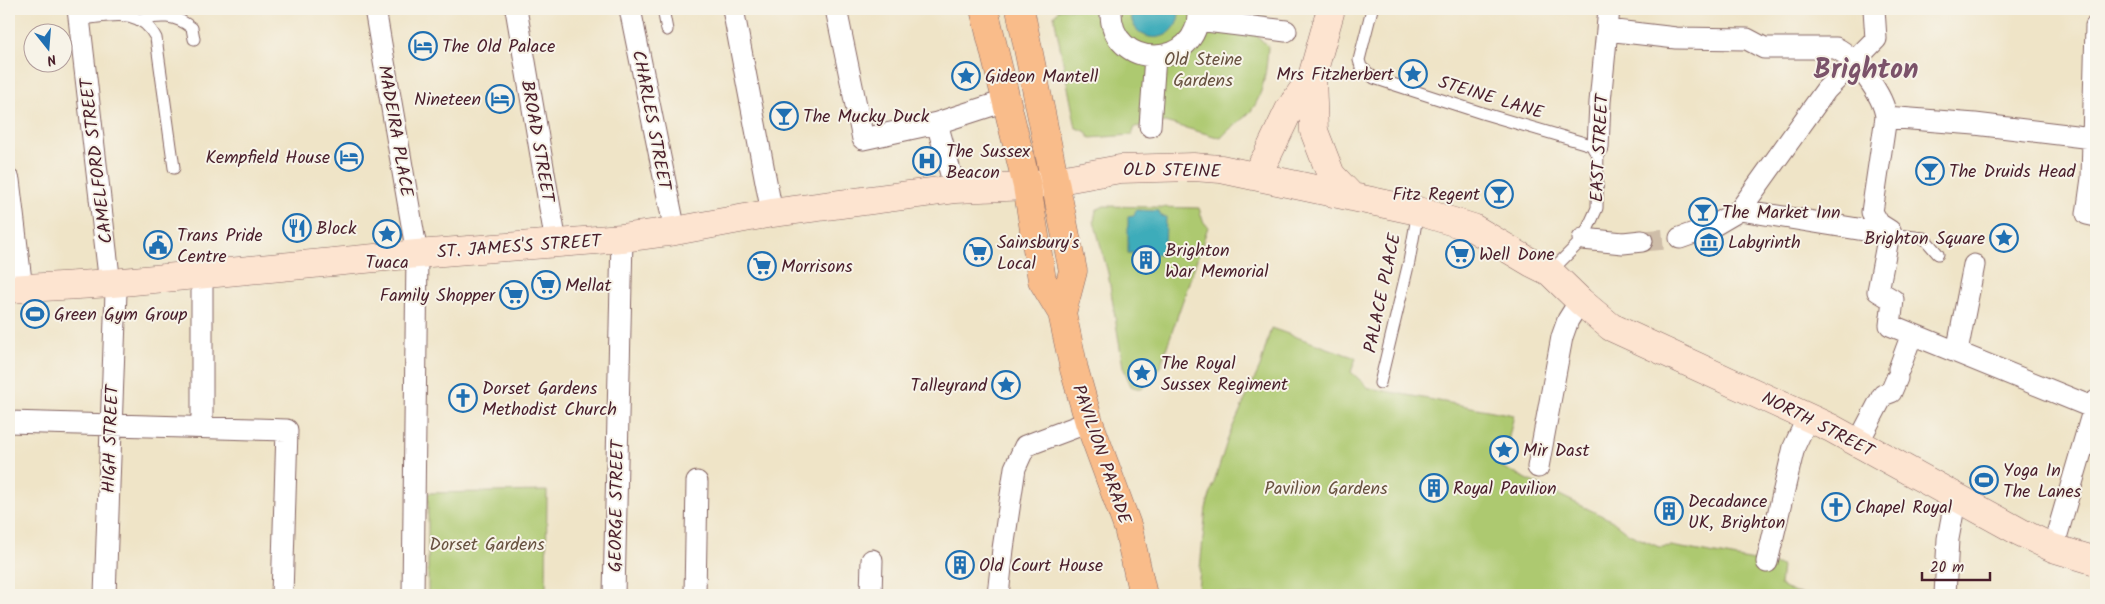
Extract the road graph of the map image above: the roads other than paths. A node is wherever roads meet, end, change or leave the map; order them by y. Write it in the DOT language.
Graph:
graph roads {
  1 [pos="375,9"];
  2 [pos="516,9"];
  3 [pos="630,9"];
  4 [pos="663,9"];
  5 [pos="733,9"];
  6 [pos="836,9"];
  7 [pos="984,9"];
  8 [pos="1020,9"];
  9 [pos="1111,9"];
  10 [pos="1331,9"];
  11 [pos="1372,9"];
  12 [pos="1609,9"];
  13 [pos="1874,9"];
  14 [pos="78,14"];
  15 [pos="1198,14"];
  16 [pos="140,19"];
  17 [pos="2096,26"];
  18 [pos="667,30"];
  19 [pos="1607,30"];
  20 [pos="1286,32"];
  21 [pos="194,39"];
  22 [pos="1155,57"];
  23 [pos="1852,62"];
  24 [pos="1312,77"];
  25 [pos="1005,101"];
  26 [pos="1886,117"];
  27 [pos="937,123"];
  28 [pos="1150,126"];
  29 [pos="2092,138"];
  30 [pos="1598,147"];
  31 [pos="174,168"];
  32 [pos="1255,176"];
  33 [pos="9,180"];
  34 [pos="1055,180"];
  35 [pos="1027,186"];
  36 [pos="955,189"];
  37 [pos="1352,197"];
  38 [pos="1740,210"];
  39 [pos="1418,212"];
  40 [pos="772,213"];
  41 [pos="2096,216"];
  42 [pos="675,231"];
  43 [pos="1889,234"];
  44 [pos="622,238"];
  45 [pos="1680,238"];
  46 [pos="1583,239"];
  47 [pos="1642,241"];
  48 [pos="556,243"];
  49 [pos="417,254"];
  50 [pos="1938,254"];
  51 [pos="1974,265"];
  52 [pos="1550,272"];
  53 [pos="202,275"];
  54 [pos="112,283"];
  55 [pos="16,289"];
  56 [pos="1580,301"];
  57 [pos="1062,313"];
  58 [pos="1912,334"];
  59 [pos="1957,352"];
  60 [pos="1380,383"];
  61 [pos="2096,404"];
  62 [pos="1808,417"];
  63 [pos="9,422"];
  64 [pos="1089,422"];
  65 [pos="110,424"];
  66 [pos="202,427"];
  67 [pos="1858,443"];
  68 [pos="1538,467"];
  69 [pos="697,482"];
  70 [pos="1956,496"];
  71 [pos="2052,548"];
  72 [pos="872,560"];
  73 [pos="2096,561"];
  74 [pos="1767,562"];
  75 [pos="104,595"];
  76 [pos="282,595"];
  77 [pos="413,595"];
  78 [pos="614,595"];
  79 [pos="695,595"];
  80 [pos="871,595"];
  81 [pos="998,595"];
  82 [pos="1143,595"];
  83 [pos="1945,595"];
  1 -- 49 [label="street, MADEIRA PLACE"];
  2 -- 48 [label="street, BROAD STREET"];
  3 -- 42 [label="street, CHARLES STREET"];
  4 -- 18 [label="lane"];
  5 -- 40 [label="street"];
  6 -- 27 [label="street"];
  7 -- 25 [label="highway"];
  8 -- 34 [label="highway"];
  9 -- 22 [label="street"];
  10 -- 24 [label="main road"];
  11 -- 30 [label="lane, STEINE LANE"];
  12 -- 19 [label="street, EAST STREET"];
  13 -- 23 [label="street"];
  14 -- 16 [label="lane"];
  14 -- 54 [label="street, CAMELFORD STREET"];
  15 -- 20 [label="street"];
  15 -- 22 [label="street"];
  16 -- 21 [label="lane"];
  16 -- 31 [label="lane"];
  17 -- 29 [label="street"];
  19 -- 23 [label="street"];
  19 -- 30 [label="street, EAST STREET"];
  22 -- 28 [label="street"];
  23 -- 26 [label="street"];
  23 -- 38 [label="street"];
  24 -- 32 [label="main road"];
  24 -- 37 [label="main road"];
  25 -- 27 [label="street"];
  25 -- 35 [label="highway"];
  26 -- 29 [label="street"];
  26 -- 43 [label="street"];
  27 -- 36 [label="street"];
  29 -- 41 [label="street"];
  30 -- 46 [label="lane, EAST STREET"];
  32 -- 34 [label="main road, OLD STEINE"];
  32 -- 37 [label="main road, OLD STEINE"];
  33 -- 55 [label="street"];
  34 -- 35 [label="main road, OLD STEINE"];
  34 -- 57 [label="highway, PAVILION PARADE"];
  35 -- 36 [label="main road, ST. JAMES'S STREET"];
  35 -- 57 [label="highway, PAVILION PARADE"];
  36 -- 40 [label="main road, ST. JAMES'S STREET"];
  37 -- 39 [label="main road, OLD STEINE"];
  38 -- 43 [label="street"];
  38 -- 45 [label="street"];
  39 -- 52 [label="main road, NORTH STREET"];
  39 -- 60 [label="lane, PALACE PLACE"];
  40 -- 42 [label="main road, ST. JAMES'S STREET"];
  42 -- 44 [label="main road, ST. JAMES'S STREET"];
  43 -- 50 [label="lane"];
  43 -- 58 [label="street"];
  44 -- 48 [label="main road, ST. JAMES'S STREET"];
  44 -- 78 [label="street, GEORGE STREET"];
  46 -- 47 [label="street"];
  46 -- 52 [label="lane, EAST STREET"];
  48 -- 49 [label="main road, ST. JAMES'S STREET"];
  49 -- 53 [label="main road, ST. JAMES'S STREET"];
  49 -- 77 [label="street"];
  51 -- 59 [label="street"];
  52 -- 56 [label="main road, NORTH STREET"];
  53 -- 54 [label="main road, ST. JAMES'S STREET"];
  53 -- 66 [label="street"];
  54 -- 55 [label="main road, ST. JAMES'S STREET"];
  54 -- 65 [label="street, HIGH STREET"];
  56 -- 62 [label="main road, NORTH STREET"];
  56 -- 68 [label="street"];
  57 -- 64 [label="highway, PAVILION PARADE"];
  58 -- 59 [label="street"];
  58 -- 67 [label="street"];
  59 -- 61 [label="street"];
  61 -- 71 [label="street"];
  62 -- 67 [label="main road, NORTH STREET"];
  62 -- 74 [label="street"];
  63 -- 65 [label="street"];
  64 -- 81 [label="street"];
  64 -- 82 [label="highway, PAVILION PARADE"];
  65 -- 66 [label="street"];
  65 -- 75 [label="street, HIGH STREET"];
  66 -- 76 [label="street"];
  67 -- 70 [label="main road, NORTH STREET"];
  69 -- 79 [label="street"];
  70 -- 71 [label="main road, NORTH STREET"];
  70 -- 83 [label="street"];
  71 -- 73 [label="main road, NORTH STREET"];
  72 -- 80 [label="street"];
}
